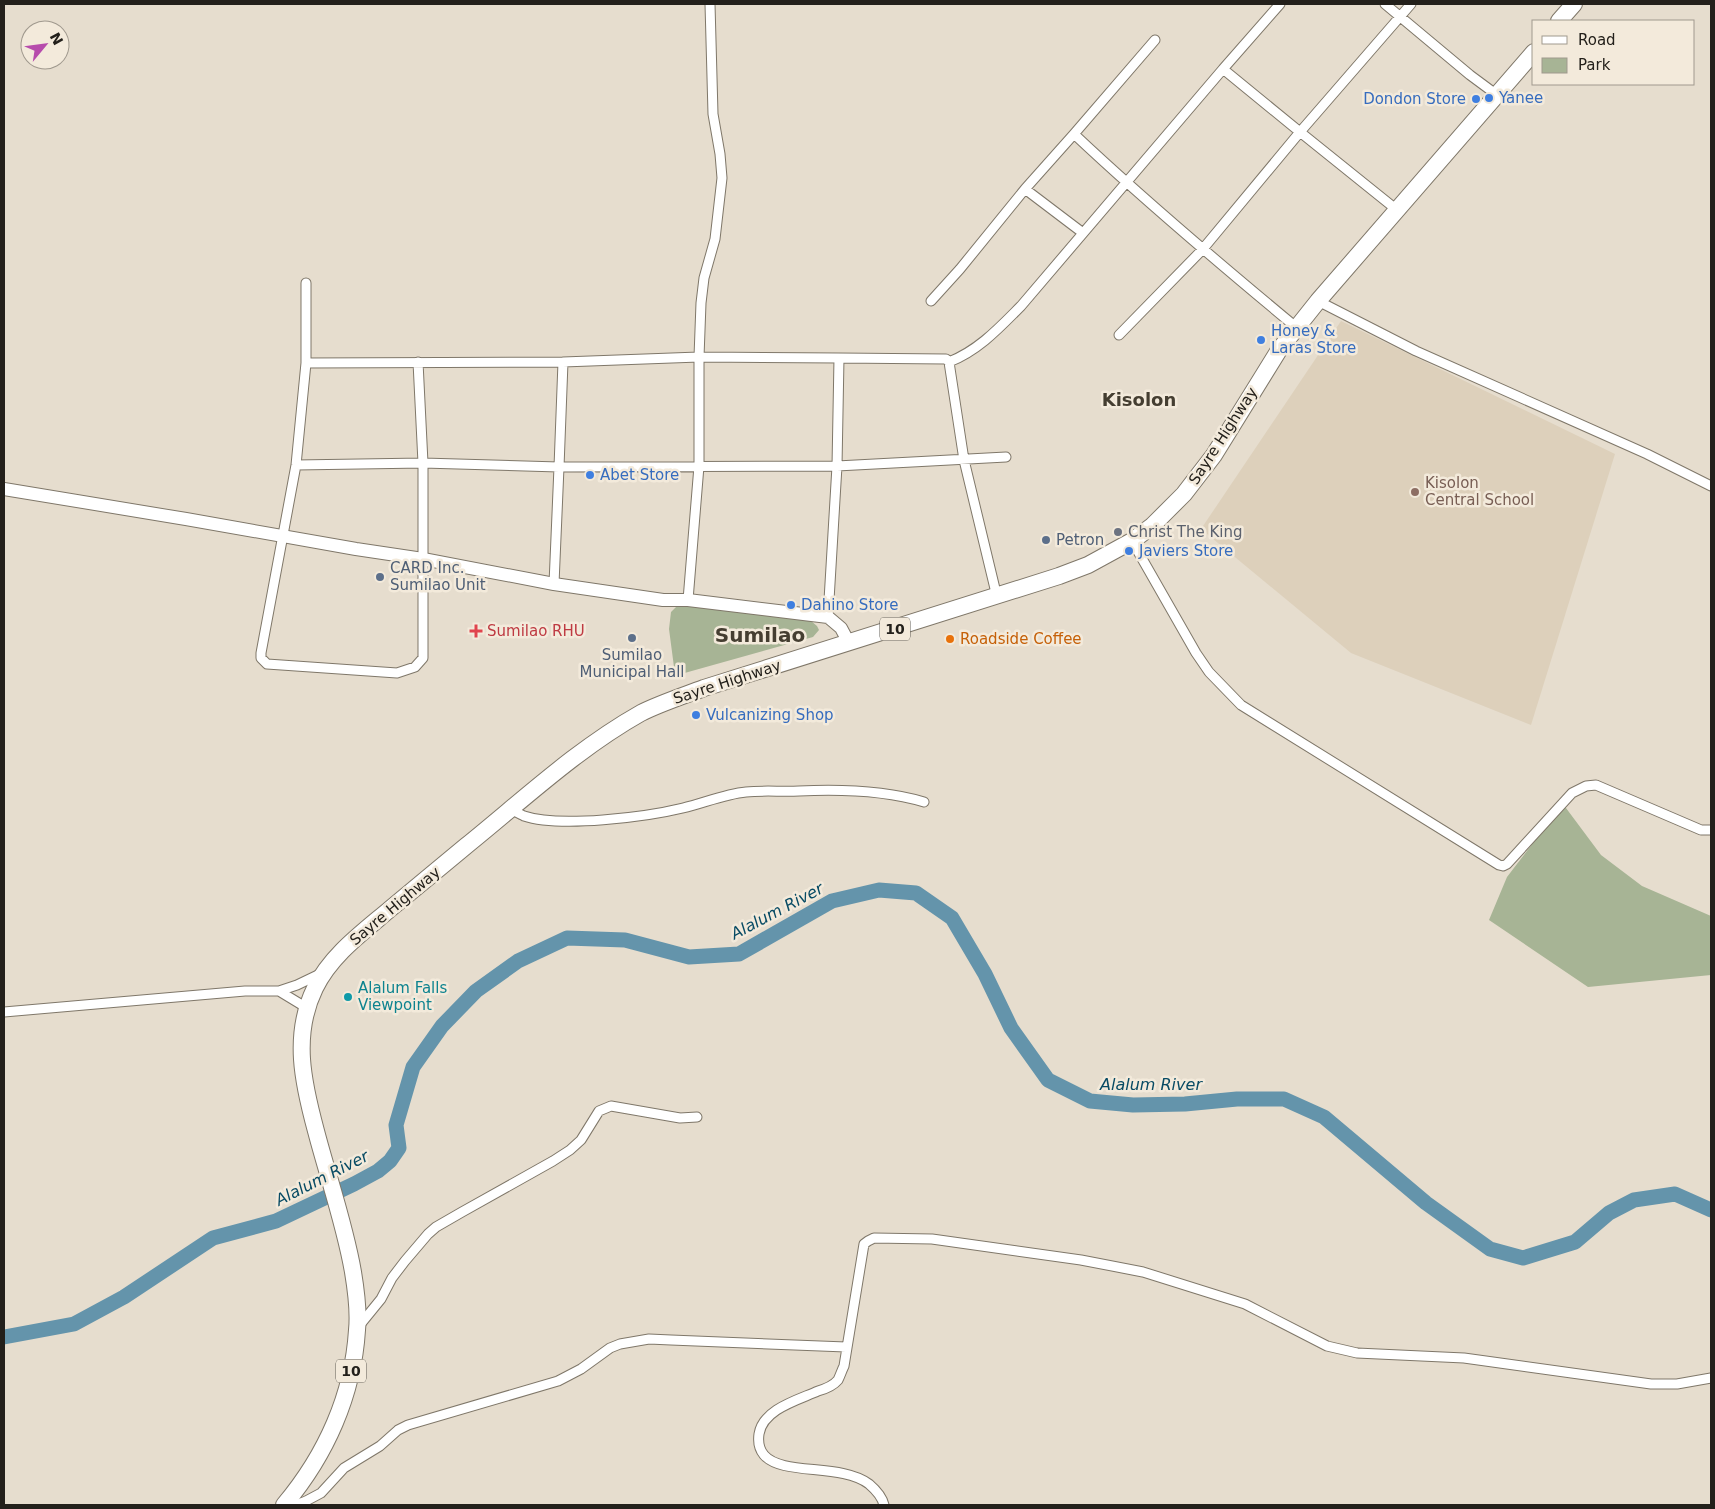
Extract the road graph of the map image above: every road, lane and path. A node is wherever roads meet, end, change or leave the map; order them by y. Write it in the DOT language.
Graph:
graph roads {
  1 [pos="710,4"];
  2 [pos="1280,4"];
  3 [pos="1385,4"];
  4 [pos="1411,4"];
  5 [pos="1574,4"];
  6 [pos="1401,16"];
  7 [pos="1560,20"];
  8 [pos="1155,40"];
  9 [pos="1532,54"];
  10 [pos="1223,69"];
  11 [pos="1497,95"];
  12 [pos="1300,132"];
  13 [pos="1074,134"];
  14 [pos="1127,184"];
  15 [pos="1025,189"];
  16 [pos="1397,210"];
  17 [pos="1082,232"];
  18 [pos="1202,250"];
  19 [pos="306,284"];
  20 [pos="931,301"];
  21 [pos="1318,301"];
  22 [pos="1297,328"];
  23 [pos="1119,335"];
  24 [pos="700,357"];
  25 [pos="839,358"];
  26 [pos="418,362"];
  27 [pos="563,362"];
  28 [pos="950,362"];
  29 [pos="306,363"];
  30 [pos="1006,457"];
  31 [pos="964,460"];
  32 [pos="423,462"];
  33 [pos="296,466"];
  34 [pos="699,466"];
  35 [pos="837,466"];
  36 [pos="559,467"];
  37 [pos="1711,486"];
  38 [pos="4,489"];
  39 [pos="282,536"];
  40 [pos="1132,541"];
  41 [pos="423,559"];
  42 [pos="554,584"];
  43 [pos="997,597"];
  44 [pos="688,600"];
  45 [pos="828,617"];
  46 [pos="849,643"];
  47 [pos="924,802"];
  48 [pos="511,810"];
  49 [pos="1711,830"];
  50 [pos="327,970"];
  51 [pos="279,991"];
  52 [pos="307,1008"];
  53 [pos="4,1012"];
  54 [pos="697,1117"];
  55 [pos="358,1328"];
  56 [pos="846,1348"];
  57 [pos="1711,1378"];
  58 [pos="284,1505"];
  59 [pos="296,1505"];
  60 [pos="884,1505"];
  1 -- 24 [label="street"];
  2 -- 10 [label="street"];
  3 -- 6 [label="street"];
  4 -- 6 [label="street"];
  5 -- 7 [label="highway"];
  6 -- 11 [label="street"];
  6 -- 12 [label="street"];
  8 -- 13 [label="street"];
  9 -- 11 [label="highway, Sayre Highway / 10"];
  10 -- 12 [label="street"];
  10 -- 14 [label="street"];
  11 -- 16 [label="highway, Sayre Highway / 10"];
  12 -- 16 [label="street"];
  12 -- 18 [label="street"];
  13 -- 14 [label="street"];
  13 -- 15 [label="street"];
  14 -- 17 [label="street"];
  14 -- 18 [label="street"];
  15 -- 17 [label="street"];
  15 -- 20 [label="street"];
  16 -- 21 [label="highway, Sayre Highway / 10"];
  17 -- 28 [label="street"];
  18 -- 22 [label="street"];
  18 -- 23 [label="street"];
  19 -- 29 [label="street"];
  21 -- 22 [label="highway, Sayre Highway / 10"];
  21 -- 37 [label="street"];
  22 -- 40 [label="highway, Sayre Highway / 10"];
  24 -- 25 [label="street"];
  24 -- 27 [label="street"];
  24 -- 34 [label="street"];
  25 -- 28 [label="street"];
  25 -- 35 [label="street"];
  26 -- 27 [label="street"];
  26 -- 29 [label="street"];
  26 -- 32 [label="street"];
  27 -- 36 [label="street"];
  28 -- 31 [label="street"];
  29 -- 33 [label="street"];
  30 -- 31 [label="street"];
  31 -- 35 [label="street"];
  31 -- 43 [label="street"];
  32 -- 33 [label="street"];
  32 -- 36 [label="street"];
  32 -- 41 [label="street"];
  33 -- 39 [label="street"];
  34 -- 35 [label="street"];
  34 -- 36 [label="street"];
  34 -- 44 [label="street"];
  35 -- 45 [label="street"];
  36 -- 42 [label="street"];
  38 -- 39 [label="street"];
  39 -- 41 [label="street"];
  39 -- 41 [label="street"];
  40 -- 43 [label="highway, Sayre Highway / 10"];
  40 -- 49 [label="street"];
  41 -- 42 [label="street"];
  42 -- 44 [label="street"];
  43 -- 46 [label="highway, Sayre Highway / 10"];
  44 -- 45 [label="street"];
  45 -- 46 [label="street"];
  46 -- 48 [label="highway, Sayre Highway / 10"];
  47 -- 48 [label="street"];
  48 -- 50 [label="highway, Sayre Highway / 10"];
  50 -- 51 [label="street"];
  50 -- 52 [label="highway, Sayre Highway / 10"];
  51 -- 52 [label="street"];
  51 -- 53 [label="street"];
  52 -- 55 [label="highway, Sayre Highway / 10"];
  54 -- 55 [label="street"];
  55 -- 58 [label="highway, Sayre Highway / 10"];
  56 -- 57 [label="street"];
  56 -- 59 [label="street"];
  56 -- 60 [label="street"];
}
